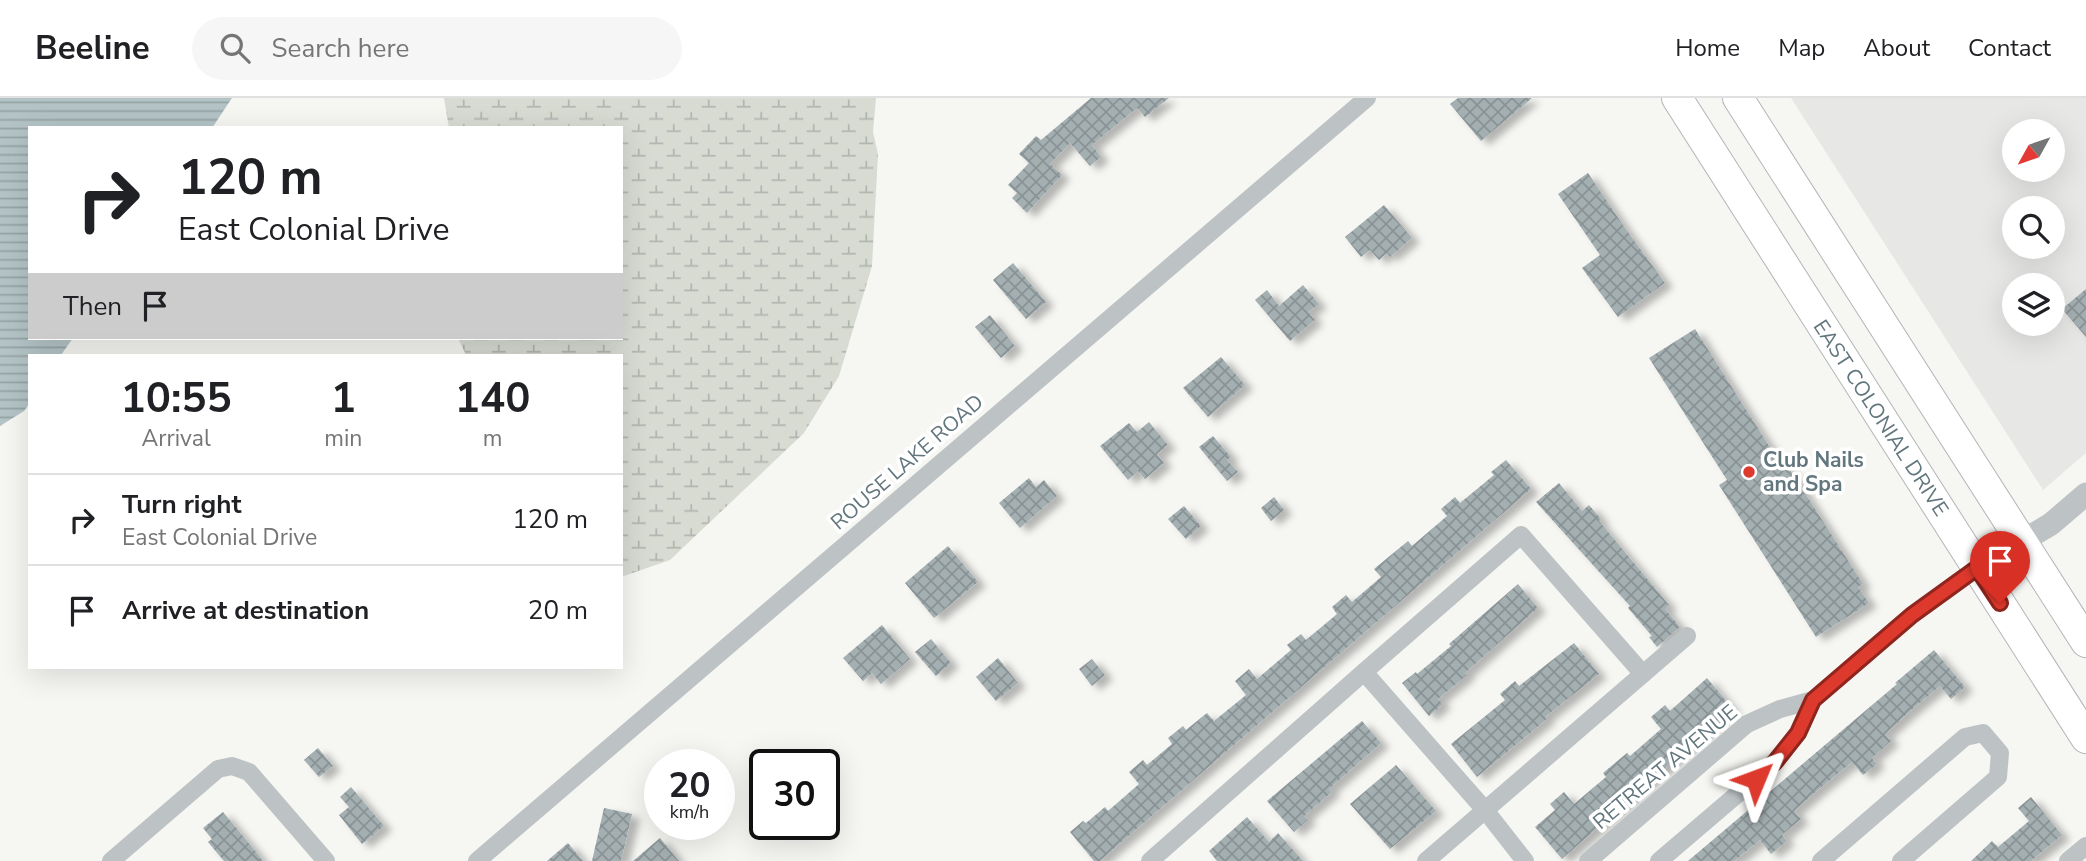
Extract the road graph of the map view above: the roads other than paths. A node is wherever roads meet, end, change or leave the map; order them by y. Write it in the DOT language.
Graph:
graph roads {
  1 [pos="1367,98"];
  2 [pos="1677,98"];
  3 [pos="1738,98"];
  4 [pos="2086,494"];
  5 [pos="2021,541"];
  6 [pos="1977,568"];
  7 [pos="1687,636"];
  8 [pos="2086,642"];
  9 [pos="1364,672"];
  10 [pos="1643,674"];
  11 [pos="1813,700"];
  12 [pos="2086,738"];
  13 [pos="1485,810"];
  14 [pos="2086,846"];
  15 [pos="111,861"];
  16 [pos="326,861"];
  17 [pos="477,861"];
  18 [pos="1150,861"];
  19 [pos="1426,861"];
  20 [pos="1525,861"];
  21 [pos="1588,861"];
  22 [pos="1659,861"];
  23 [pos="1821,861"];
  24 [pos="1901,861"];
  25 [pos="2068,861"];
  1 -- 17 [label="street, ROUSE LAKE ROAD"];
  2 -- 6 [label="highway, EAST COLONIAL DRIVE"];
  3 -- 5 [label="highway"];
  4 -- 5 [label="street"];
  5 -- 6 [label="street"];
  5 -- 8 [label="highway"];
  6 -- 11 [label="street, RETREAT AVENUE"];
  6 -- 12 [label="highway, EAST COLONIAL DRIVE"];
  7 -- 10 [label="street"];
  9 -- 10 [label="street"];
  9 -- 13 [label="street"];
  9 -- 18 [label="street"];
  10 -- 13 [label="street"];
  11 -- 21 [label="street, RETREAT AVENUE"];
  11 -- 22 [label="street, RETREAT AVENUE"];
  13 -- 19 [label="street"];
  13 -- 20 [label="street"];
  14 -- 25 [label="street"];
  15 -- 16 [label="street"];
  23 -- 24 [label="street"];
}
